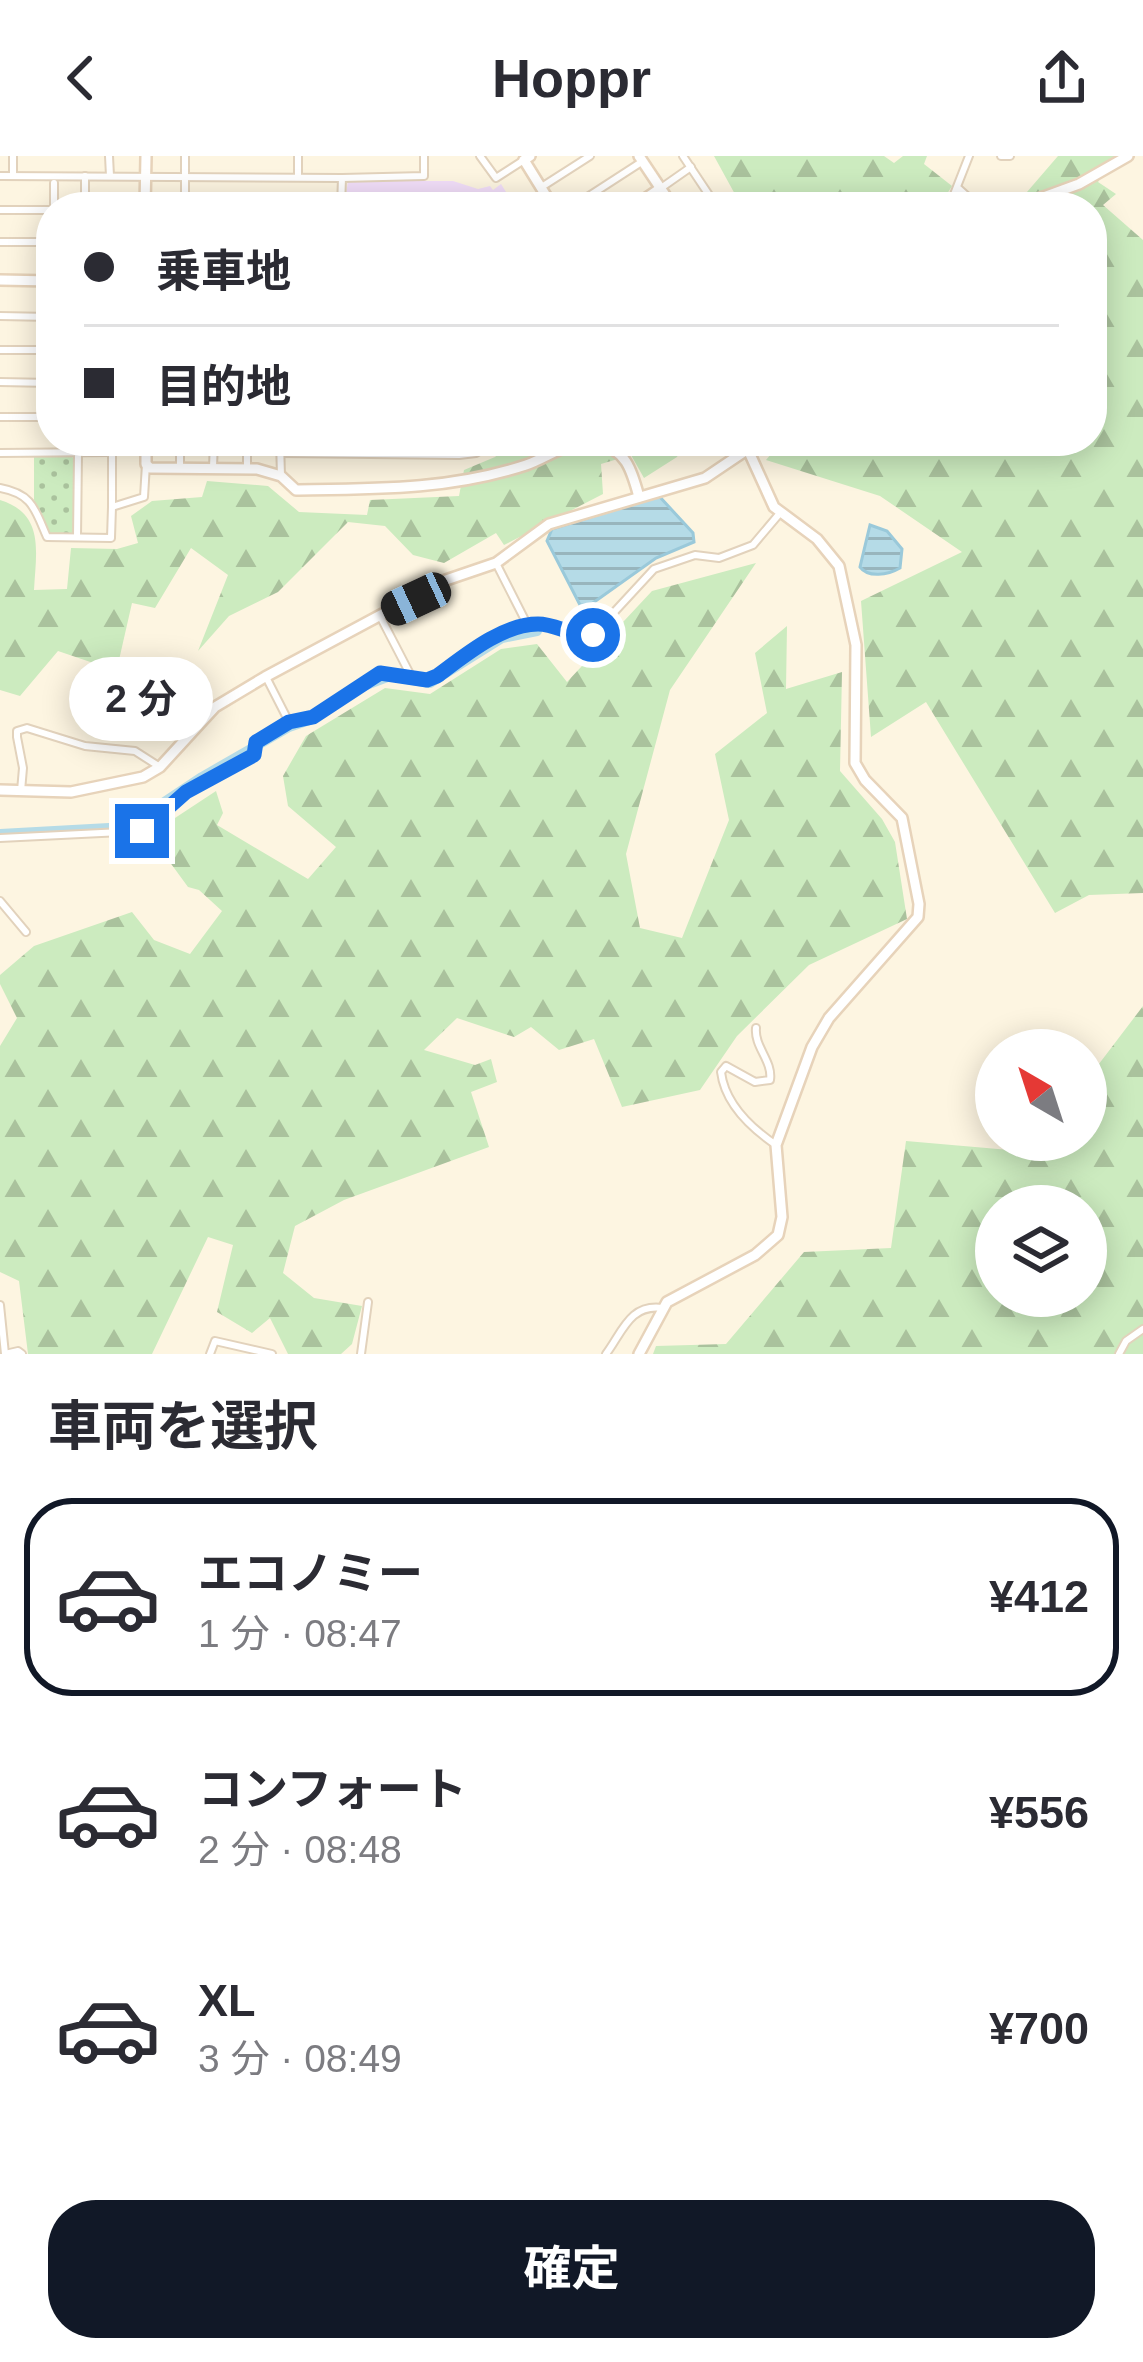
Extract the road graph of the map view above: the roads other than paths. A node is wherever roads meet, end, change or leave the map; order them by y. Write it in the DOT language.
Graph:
graph roads {
  1 [pos="13,156"];
  2 [pos="109,156"];
  3 [pos="146,156"];
  4 [pos="185,156"];
  5 [pos="298,156"];
  6 [pos="424,156"];
  7 [pos="480,156"];
  8 [pos="590,156"];
  9 [pos="683,156"];
  10 [pos="969,156"];
  11 [pos="1129,156"];
  12 [pos="527,158"];
  13 [pos="641,159"];
  14 [pos="691,167"];
  15 [pos="185,175"];
  16 [pos="0,176"];
  17 [pos="13,176"];
  18 [pos="85,176"];
  19 [pos="110,176"];
  20 [pos="147,176"];
  21 [pos="298,176"];
  22 [pos="342,178"];
  23 [pos="54,183"];
  24 [pos="540,188"];
  25 [pos="661,188"];
  26 [pos="958,189"];
  27 [pos="53,192"];
  28 [pos="85,192"];
  29 [pos="146,192"];
  30 [pos="185,192"];
  31 [pos="342,192"];
  32 [pos="543,192"];
  33 [pos="594,192"];
  34 [pos="655,192"];
  35 [pos="664,192"];
  36 [pos="707,192"];
  37 [pos="956,192"];
  38 [pos="962,192"];
  39 [pos="1057,192"];
  40 [pos="36,209"];
  41 [pos="0,210"];
  42 [pos="0,242"];
  43 [pos="36,242"];
  44 [pos="0,280"];
  45 [pos="36,281"];
  46 [pos="0,316"];
  47 [pos="36,317"];
  48 [pos="0,350"];
  49 [pos="36,350"];
  50 [pos="0,382"];
  51 [pos="36,383"];
  52 [pos="0,417"];
  53 [pos="36,417"];
  54 [pos="0,453"];
  55 [pos="36,453"];
  56 [pos="78,456"];
  57 [pos="111,456"];
  58 [pos="146,456"];
  59 [pos="180,456"];
  60 [pos="213,456"];
  61 [pos="247,456"];
  62 [pos="280,456"];
  63 [pos="551,456"];
  64 [pos="623,456"];
  65 [pos="732,456"];
  66 [pos="749,456"];
  67 [pos="146,464"];
  68 [pos="247,468"];
  69 [pos="180,469"];
  70 [pos="213,469"];
  71 [pos="281,476"];
  72 [pos="0,488"];
  73 [pos="639,497"];
  74 [pos="112,507"];
  75 [pos="780,513"];
  76 [pos="77,537"];
  77 [pos="496,563"];
  78 [pos="380,616"];
  79 [pos="529,626"];
  80 [pos="410,674"];
  81 [pos="266,677"];
  82 [pos="289,722"];
  83 [pos="160,766"];
  84 [pos="0,790"];
  85 [pos="21,791"];
  86 [pos="0,838"];
  87 [pos="0,901"];
  88 [pos="26,932"];
  89 [pos="756,1028"];
  90 [pos="776,1145"];
  91 [pos="368,1302"];
  92 [pos="0,1305"];
  93 [pos="662,1308"];
  94 [pos="1143,1329"];
  95 [pos="5,1354"];
  96 [pos="22,1354"];
  97 [pos="209,1354"];
  98 [pos="272,1354"];
  99 [pos="361,1354"];
  100 [pos="606,1354"];
  101 [pos="640,1354"];
  102 [pos="1119,1354"];
  1 -- 17 [label="street"];
  2 -- 19 [label="street"];
  3 -- 20 [label="street"];
  4 -- 15 [label="street"];
  5 -- 21 [label="street"];
  6 -- 22 [label="street"];
  7 -- 12 [label="street"];
  8 -- 24 [label="street"];
  9 -- 14 [label="street"];
  10 -- 26 [label="street"];
  11 -- 39 [label="street"];
  12 -- 24 [label="street"];
  13 -- 25 [label="street"];
  13 -- 33 [label="street"];
  14 -- 25 [label="street"];
  14 -- 36 [label="street"];
  15 -- 20 [label="street"];
  15 -- 21 [label="street"];
  15 -- 30 [label="street"];
  16 -- 17 [label="street"];
  17 -- 18 [label="street"];
  18 -- 19 [label="street"];
  18 -- 28 [label="street"];
  19 -- 20 [label="street"];
  20 -- 29 [label="street"];
  21 -- 22 [label="street"];
  22 -- 31 [label="street"];
  23 -- 27 [label="street"];
  24 -- 32 [label="street"];
  25 -- 34 [label="street"];
  25 -- 35 [label="street"];
  26 -- 37 [label="street"];
  26 -- 38 [label="street"];
  40 -- 41 [label="street"];
  42 -- 43 [label="street"];
  44 -- 45 [label="street"];
  46 -- 47 [label="street"];
  48 -- 49 [label="street"];
  50 -- 51 [label="street"];
  52 -- 53 [label="street"];
  54 -- 55 [label="street"];
  56 -- 76 [label="street"];
  57 -- 74 [label="street"];
  58 -- 67 [label="street"];
  59 -- 69 [label="street"];
  60 -- 70 [label="street"];
  61 -- 68 [label="street"];
  62 -- 71 [label="street"];
  63 -- 71 [label="street"];
  64 -- 73 [label="street"];
  65 -- 73 [label="street"];
  66 -- 75 [label="street"];
  67 -- 69 [label="street"];
  67 -- 74 [label="street"];
  68 -- 70 [label="street"];
  68 -- 71 [label="street"];
  69 -- 70 [label="street"];
  72 -- 76 [label="street"];
  73 -- 77 [label="street"];
  74 -- 76 [label="street"];
  75 -- 79 [label="street"];
  75 -- 90 [label="street"];
  77 -- 78 [label="street"];
  77 -- 79 [label="street"];
  78 -- 80 [label="street"];
  78 -- 81 [label="street"];
  79 -- 80 [label="street"];
  80 -- 82 [label="street"];
  81 -- 82 [label="street"];
  81 -- 83 [label="street"];
  82 -- 86 [label="street"];
  83 -- 85 [label="street"];
  83 -- 85 [label="street"];
  84 -- 85 [label="street"];
  87 -- 88 [label="street"];
  89 -- 90 [label="street"];
  90 -- 93 [label="street"];
  91 -- 99 [label="street"];
  92 -- 95 [label="street"];
  93 -- 100 [label="street"];
  93 -- 101 [label="street"];
  94 -- 102 [label="street"];
  95 -- 96 [label="street"];
  97 -- 98 [label="street"];
}
